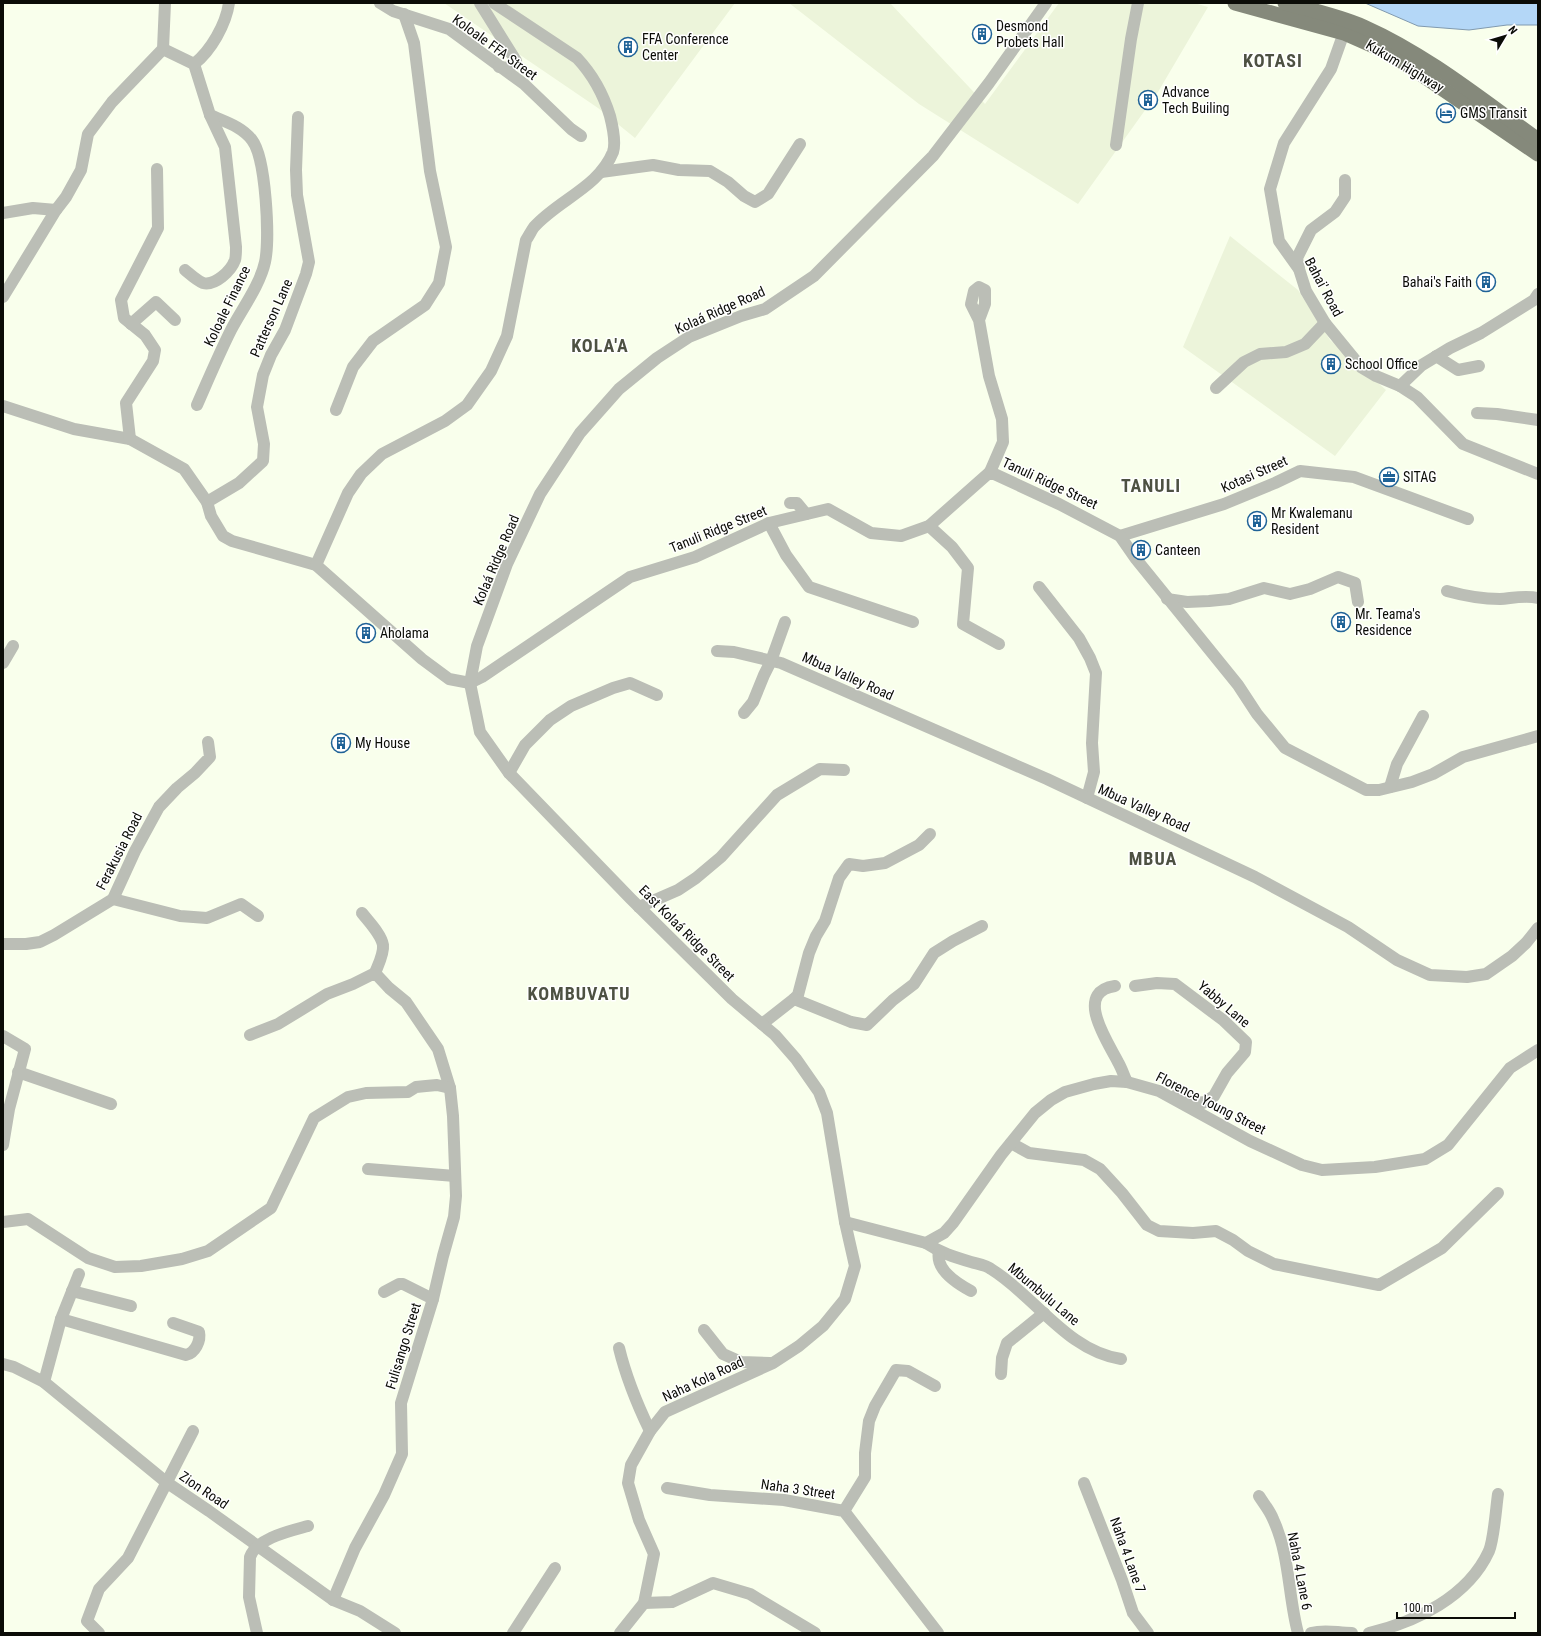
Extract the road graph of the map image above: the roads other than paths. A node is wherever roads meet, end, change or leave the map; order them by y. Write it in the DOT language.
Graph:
graph roads {
  1 [pos="165,3"];
  2 [pos="228,3"];
  3 [pos="380,3"];
  4 [pos="480,3"];
  5 [pos="494,3"];
  6 [pos="1046,3"];
  7 [pos="1138,3"];
  8 [pos="1234,3"];
  9 [pos="1285,3"];
  10 [pos="404,14"];
  11 [pos="1346,27"];
  12 [pos="163,49"];
  13 [pos="194,64"];
  14 [pos="499,67"];
  15 [pos="210,116"];
  16 [pos="298,117"];
  17 [pos="581,136"];
  18 [pos="1538,140"];
  19 [pos="800,144"];
  20 [pos="1116,145"];
  21 [pos="1538,154"];
  22 [pos="157,169"];
  23 [pos="601,172"];
  24 [pos="1345,180"];
  25 [pos="56,210"];
  26 [pos="3,212"];
  27 [pos="1299,269"];
  28 [pos="185,270"];
  29 [pos="1538,294"];
  30 [pos="3,297"];
  31 [pos="175,320"];
  32 [pos="979,320"];
  33 [pos="1325,323"];
  34 [pos="131,324"];
  35 [pos="1436,356"];
  36 [pos="1479,366"];
  37 [pos="1400,386"];
  38 [pos="1216,388"];
  39 [pos="197,405"];
  40 [pos="3,406"];
  41 [pos="336,410"];
  42 [pos="1477,414"];
  43 [pos="1538,420"];
  44 [pos="130,439"];
  45 [pos="990,472"];
  46 [pos="1538,474"];
  47 [pos="207,502"];
  48 [pos="790,503"];
  49 [pos="806,514"];
  50 [pos="1468,519"];
  51 [pos="769,522"];
  52 [pos="929,526"];
  53 [pos="1120,536"];
  54 [pos="316,565"];
  55 [pos="1039,587"];
  56 [pos="1447,591"];
  57 [pos="1538,598"];
  58 [pos="1167,599"];
  59 [pos="1358,602"];
  60 [pos="786,622"];
  61 [pos="913,622"];
  62 [pos="999,644"];
  63 [pos="13,646"];
  64 [pos="717,651"];
  65 [pos="771,661"];
  66 [pos="3,663"];
  67 [pos="470,683"];
  68 [pos="657,695"];
  69 [pos="744,713"];
  70 [pos="1423,716"];
  71 [pos="1538,736"];
  72 [pos="208,742"];
  73 [pos="844,770"];
  74 [pos="509,773"];
  75 [pos="1390,787"];
  76 [pos="1086,798"];
  77 [pos="930,834"];
  78 [pos="114,899"];
  79 [pos="639,907"];
  80 [pos="362,913"];
  81 [pos="258,916"];
  82 [pos="982,926"];
  83 [pos="1538,928"];
  84 [pos="3,944"];
  85 [pos="375,973"];
  86 [pos="1115,986"];
  87 [pos="1135,986"];
  88 [pos="794,999"];
  89 [pos="762,1024"];
  90 [pos="250,1035"];
  91 [pos="3,1036"];
  92 [pos="1538,1050"];
  93 [pos="18,1072"];
  94 [pos="1127,1082"];
  95 [pos="450,1088"];
  96 [pos="1159,1091"];
  97 [pos="111,1104"];
  98 [pos="1011,1143"];
  99 [pos="3,1145"];
  100 [pos="368,1169"];
  101 [pos="455,1176"];
  102 [pos="1498,1193"];
  103 [pos="3,1222"];
  104 [pos="845,1222"];
  105 [pos="926,1243"];
  106 [pos="940,1252"];
  107 [pos="79,1274"];
  108 [pos="72,1291"];
  109 [pos="971,1291"];
  110 [pos="384,1292"];
  111 [pos="433,1299"];
  112 [pos="131,1306"];
  113 [pos="1044,1312"];
  114 [pos="61,1319"];
  115 [pos="173,1323"];
  116 [pos="704,1330"];
  117 [pos="619,1348"];
  118 [pos="1121,1359"];
  119 [pos="773,1363"];
  120 [pos="3,1364"];
  121 [pos="1001,1374"];
  122 [pos="44,1382"];
  123 [pos="935,1386"];
  124 [pos="193,1431"];
  125 [pos="650,1431"];
  126 [pos="166,1482"];
  127 [pos="1084,1484"];
  128 [pos="667,1488"];
  129 [pos="1498,1494"];
  130 [pos="1259,1496"];
  131 [pos="844,1511"];
  132 [pos="308,1526"];
  133 [pos="258,1546"];
  134 [pos="555,1568"];
  135 [pos="333,1600"];
  136 [pos="644,1603"];
  137 [pos="99,1633"];
  138 [pos="256,1633"];
  139 [pos="395,1633"];
  140 [pos="513,1633"];
  141 [pos="620,1633"];
  142 [pos="815,1633"];
  143 [pos="938,1633"];
  144 [pos="1148,1633"];
  145 [pos="1298,1633"];
  146 [pos="1311,1633"];
  147 [pos="1352,1633"];
  148 [pos="1369,1633"];
  1 -- 12 [label="street"];
  2 -- 13 [label="street"];
  3 -- 10 [label="street, Koloale FFA Street"];
  4 -- 14 [label="street"];
  5 -- 23 [label="street"];
  6 -- 67 [label="street, Kolaá Ridge Road"];
  7 -- 20 [label="street"];
  8 -- 11 [label="main road, Kukum Highway"];
  9 -- 11 [label="main road, Kukum Highway"];
  10 -- 14 [label="street, Koloale FFA Street"];
  10 -- 41 [label="street"];
  11 -- 18 [label="main road, Kukum Highway"];
  11 -- 21 [label="main road, Kukum Highway"];
  11 -- 27 [label="street, Bahai' Road"];
  12 -- 13 [label="street"];
  12 -- 25 [label="street"];
  13 -- 15 [label="street"];
  14 -- 17 [label="street, Koloale FFA Street"];
  15 -- 28 [label="street"];
  15 -- 39 [label="street, Koloale Finance"];
  16 -- 47 [label="street, Patterson Lane"];
  19 -- 23 [label="street"];
  22 -- 34 [label="street"];
  23 -- 54 [label="street"];
  24 -- 27 [label="street"];
  25 -- 26 [label="street"];
  25 -- 30 [label="street"];
  27 -- 33 [label="street, Bahai' Road"];
  29 -- 35 [label="street"];
  31 -- 34 [label="street"];
  32 -- 45 [label="street"];
  33 -- 37 [label="street, Bahai' Road"];
  33 -- 38 [label="street"];
  34 -- 44 [label="street"];
  35 -- 36 [label="street"];
  35 -- 37 [label="street"];
  37 -- 46 [label="street, Bahai' Road"];
  40 -- 44 [label="street"];
  42 -- 43 [label="street"];
  44 -- 47 [label="street"];
  45 -- 52 [label="street, Tanuli Ridge Street"];
  45 -- 53 [label="street, Tanuli Ridge Street"];
  47 -- 54 [label="street"];
  48 -- 49 [label="street"];
  49 -- 51 [label="street, Tanuli Ridge Street"];
  49 -- 52 [label="street, Tanuli Ridge Street"];
  50 -- 53 [label="street, Kotasi Street"];
  51 -- 61 [label="street"];
  51 -- 67 [label="street, Tanuli Ridge Street"];
  52 -- 62 [label="street"];
  53 -- 58 [label="street, Tanuli Ridge Street"];
  54 -- 67 [label="street"];
  55 -- 76 [label="street"];
  56 -- 57 [label="street"];
  58 -- 59 [label="street"];
  58 -- 75 [label="street, Tanuli Ridge Street"];
  60 -- 65 [label="street"];
  63 -- 66 [label="street"];
  64 -- 65 [label="street, Mbua Valley Road"];
  65 -- 69 [label="street"];
  65 -- 76 [label="street, Mbua Valley Road"];
  67 -- 74 [label="street, East Kolaá Ridge Street"];
  68 -- 74 [label="street"];
  70 -- 75 [label="street"];
  71 -- 75 [label="street, Tanuli Ridge Street"];
  72 -- 78 [label="street, Ferakusia Road"];
  73 -- 79 [label="street"];
  74 -- 79 [label="street, East Kolaá Ridge Street"];
  76 -- 83 [label="street, Mbua Valley Road"];
  77 -- 88 [label="street"];
  78 -- 81 [label="street"];
  78 -- 84 [label="street, Ferakusia Road"];
  79 -- 89 [label="street, East Kolaá Ridge Street"];
  80 -- 85 [label="street"];
  82 -- 88 [label="street"];
  85 -- 90 [label="street"];
  85 -- 95 [label="street, Fulisango Street"];
  86 -- 94 [label="street"];
  87 -- 96 [label="street, Yabby Lane"];
  88 -- 89 [label="street"];
  89 -- 104 [label="street, East Kolaá Ridge Street"];
  91 -- 93 [label="street"];
  92 -- 96 [label="street, Florence Young Street"];
  93 -- 97 [label="street"];
  93 -- 99 [label="street"];
  94 -- 96 [label="street, Florence Young Street"];
  94 -- 98 [label="street, Florence Young Street"];
  95 -- 101 [label="street, Fulisango Street"];
  95 -- 103 [label="street"];
  98 -- 102 [label="street"];
  98 -- 105 [label="street, Florence Young Street"];
  100 -- 101 [label="street"];
  101 -- 111 [label="street, Fulisango Street"];
  104 -- 105 [label="street"];
  104 -- 119 [label="street, Naha Kola Road"];
  105 -- 106 [label="street, Mbumbulu Lane"];
  106 -- 109 [label="street"];
  106 -- 113 [label="street, Mbumbulu Lane"];
  107 -- 108 [label="street"];
  108 -- 112 [label="street"];
  108 -- 114 [label="street"];
  110 -- 111 [label="street"];
  111 -- 135 [label="street, Fulisango Street"];
  113 -- 118 [label="street, Mbumbulu Lane"];
  113 -- 121 [label="street"];
  114 -- 115 [label="street"];
  114 -- 122 [label="street"];
  116 -- 119 [label="street"];
  117 -- 125 [label="street"];
  119 -- 125 [label="street, Naha Kola Road"];
  120 -- 122 [label="street, Zion Road"];
  122 -- 126 [label="street, Zion Road"];
  123 -- 131 [label="street"];
  124 -- 126 [label="street"];
  125 -- 136 [label="street, Naha Kola Road"];
  126 -- 133 [label="street, Zion Road"];
  126 -- 137 [label="street"];
  127 -- 144 [label="street, Naha 4 Lane 7"];
  128 -- 131 [label="street, Naha 3 Street"];
  129 -- 148 [label="street"];
  130 -- 145 [label="street, Naha 4 Lane 6"];
  131 -- 143 [label="street, Naha 3 Street"];
  132 -- 133 [label="street"];
  133 -- 135 [label="street, Zion Road"];
  133 -- 138 [label="street"];
  134 -- 140 [label="street"];
  135 -- 139 [label="street, Zion Road"];
  136 -- 141 [label="street, Naha Kola Road"];
  136 -- 142 [label="street"];
  146 -- 147 [label="street"];
}
